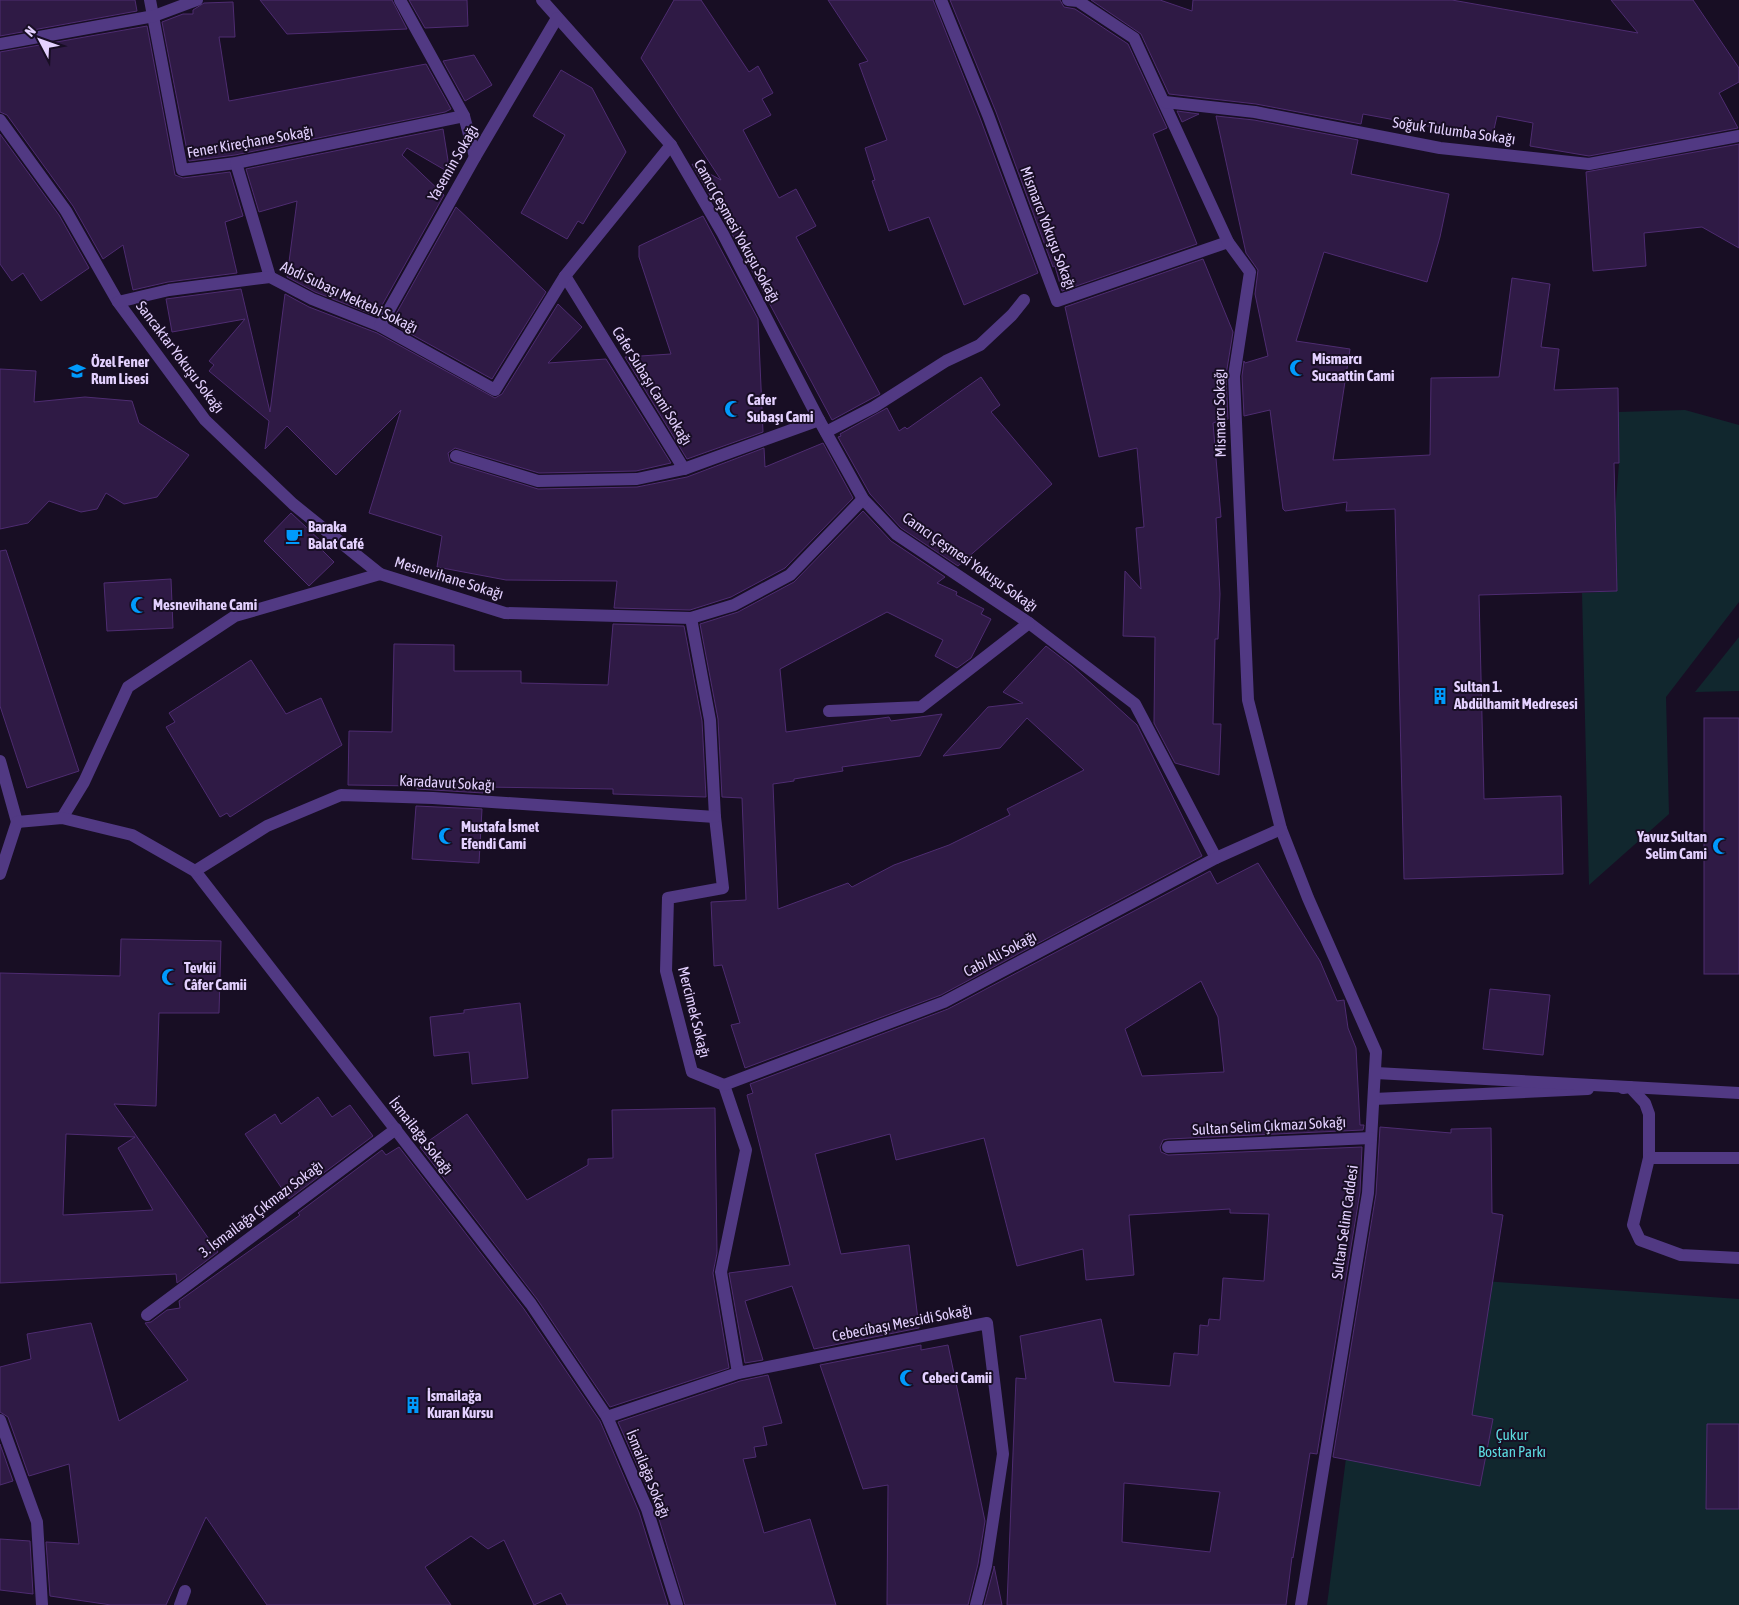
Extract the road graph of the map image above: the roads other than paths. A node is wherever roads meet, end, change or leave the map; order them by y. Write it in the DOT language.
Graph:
graph roads {
  1 [pos="150,0"];
  2 [pos="198,0"];
  3 [pos="400,0"];
  4 [pos="542,0"];
  5 [pos="941,0"];
  6 [pos="1068,0"];
  7 [pos="154,16"];
  8 [pos="557,18"];
  9 [pos="0,44"];
  10 [pos="1165,102"];
  11 [pos="464,116"];
  12 [pos="0,120"];
  13 [pos="1739,136"];
  14 [pos="671,146"];
  15 [pos="475,157"];
  16 [pos="236,163"];
  17 [pos="1228,242"];
  18 [pos="565,276"];
  19 [pos="270,277"];
  20 [pos="1024,300"];
  21 [pos="118,302"];
  22 [pos="380,326"];
  23 [pos="818,420"];
  24 [pos="826,432"];
  25 [pos="456,456"];
  26 [pos="684,469"];
  27 [pos="863,499"];
  28 [pos="380,574"];
  29 [pos="691,618"];
  30 [pos="1029,623"];
  31 [pos="829,711"];
  32 [pos="0,761"];
  33 [pos="715,817"];
  34 [pos="62,818"];
  35 [pos="17,822"];
  36 [pos="1281,829"];
  37 [pos="1216,858"];
  38 [pos="195,871"];
  39 [pos="0,874"];
  40 [pos="1376,1073"];
  41 [pos="724,1085"];
  42 [pos="1630,1087"];
  43 [pos="1739,1093"];
  44 [pos="1374,1098"];
  45 [pos="396,1129"];
  46 [pos="1371,1138"];
  47 [pos="1168,1147"];
  48 [pos="1649,1158"];
  49 [pos="1739,1158"];
  50 [pos="1739,1258"];
  51 [pos="147,1315"];
  52 [pos="738,1373"];
  53 [pos="607,1417"];
  54 [pos="0,1420"];
  55 [pos="185,1591"];
  56 [pos="42,1605"];
  57 [pos="180,1605"];
  58 [pos="677,1605"];
  59 [pos="976,1605"];
  60 [pos="1301,1605"];
  1 -- 7 [label="street, Fener Kireçhane Sokağı"];
  2 -- 7 [label="street"];
  3 -- 11 [label="street"];
  4 -- 8 [label="street, Camcı Çeşmesi Yokuşu Sokağı"];
  5 -- 17 [label="street, Mismarcı Yokuşu Sokağı"];
  6 -- 10 [label="street, Mismarcı Sokağı"];
  7 -- 9 [label="street"];
  7 -- 16 [label="street, Fener Kireçhane Sokağı"];
  8 -- 14 [label="street, Camcı Çeşmesi Yokuşu Sokağı"];
  8 -- 15 [label="street, Yasemin Sokağı"];
  10 -- 13 [label="street, Soğuk Tulumba Sokağı"];
  10 -- 17 [label="street, Mismarcı Sokağı"];
  11 -- 15 [label="street"];
  11 -- 16 [label="street, Fener Kireçhane Sokağı"];
  12 -- 21 [label="street, Sancaktar Yokuşu Sokağı"];
  14 -- 18 [label="street, Abdi Subaşı Mektebi Sokağı"];
  14 -- 23 [label="street, Camcı Çeşmesi Yokuşu Sokağı"];
  15 -- 22 [label="street, Yasemin Sokağı"];
  16 -- 19 [label="street"];
  17 -- 36 [label="street, Mismarcı Sokağı"];
  18 -- 22 [label="street, Abdi Subaşı Mektebi Sokağı"];
  18 -- 26 [label="street, Cafer Subaşı Cami Sokağı"];
  19 -- 21 [label="street, Abdi Subaşı Mektebi Sokağı"];
  19 -- 22 [label="street, Abdi Subaşı Mektebi Sokağı"];
  20 -- 24 [label="street"];
  21 -- 28 [label="street, Sancaktar Yokuşu Sokağı"];
  23 -- 24 [label="street, Camcı Çeşmesi Yokuşu Sokağı"];
  23 -- 26 [label="street, Cafer Subaşı Cami Sokağı"];
  24 -- 27 [label="street, Camcı Çeşmesi Yokuşu Sokağı"];
  25 -- 26 [label="street"];
  27 -- 29 [label="street, Mesnevihane Sokağı"];
  27 -- 30 [label="street, Camcı Çeşmesi Yokuşu Sokağı"];
  28 -- 29 [label="street, Mesnevihane Sokağı"];
  28 -- 34 [label="street, Mesnevihane Sokağı"];
  29 -- 33 [label="street, Mercimek Sokağı"];
  30 -- 31 [label="street"];
  30 -- 37 [label="street, Camcı Çeşmesi Yokuşu Sokağı"];
  32 -- 35 [label="street"];
  33 -- 38 [label="street, Karadavut Sokağı"];
  33 -- 41 [label="street, Mercimek Sokağı"];
  34 -- 35 [label="street, İsmailağa Sokağı"];
  34 -- 38 [label="street, İsmailağa Sokağı"];
  35 -- 39 [label="street"];
  36 -- 37 [label="street, Cabi Ali Sokağı"];
  36 -- 40 [label="street, Sultan Selim Caddesi"];
  37 -- 41 [label="street, Cabi Ali Sokağı"];
  38 -- 45 [label="street, İsmailağa Sokağı"];
  40 -- 42 [label="street"];
  40 -- 44 [label="street, Sultan Selim Caddesi"];
  41 -- 52 [label="street"];
  42 -- 43 [label="street"];
  42 -- 44 [label="street"];
  42 -- 48 [label="street"];
  44 -- 46 [label="street, Sultan Selim Caddesi"];
  45 -- 51 [label="street, 3. İsmailağa Çıkmazı Sokağı"];
  45 -- 53 [label="street, İsmailağa Sokağı"];
  46 -- 47 [label="street, Sultan Selim Çıkmazı Sokağı"];
  46 -- 60 [label="street, Sultan Selim Caddesi"];
  48 -- 49 [label="street"];
  48 -- 50 [label="street"];
  52 -- 53 [label="street, Cebecibaşı Mescidi Sokağı"];
  52 -- 59 [label="street, Cebecibaşı Mescidi Sokağı"];
  53 -- 58 [label="street, İsmailağa Sokağı"];
  54 -- 56 [label="street"];
  55 -- 57 [label="street"];
}
